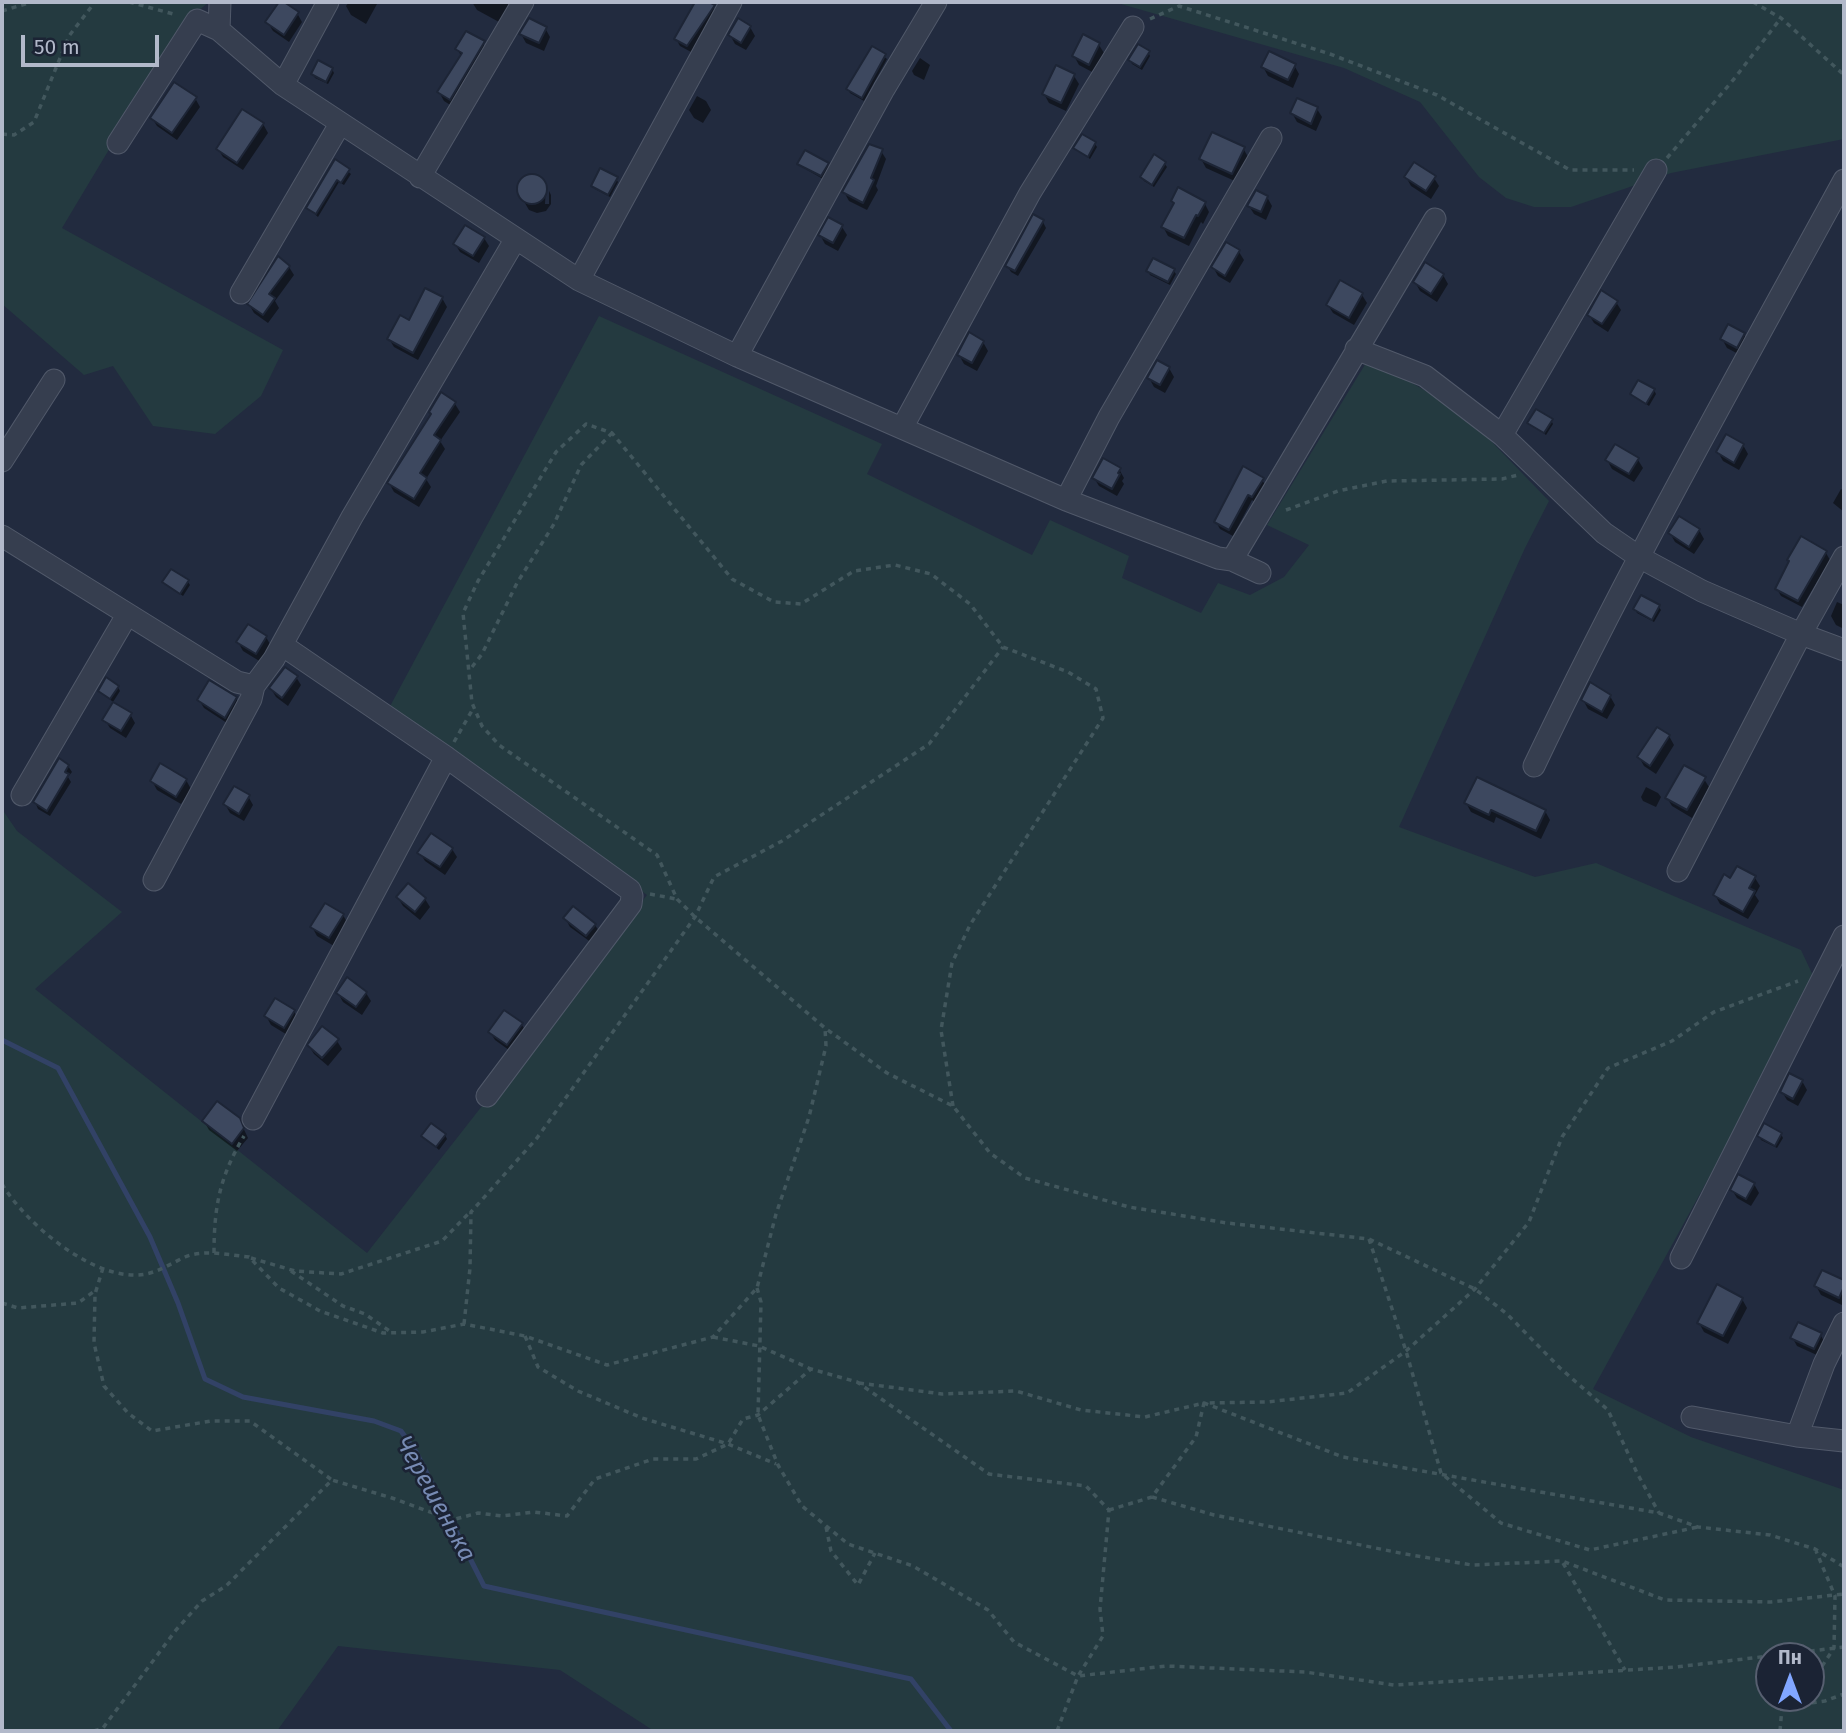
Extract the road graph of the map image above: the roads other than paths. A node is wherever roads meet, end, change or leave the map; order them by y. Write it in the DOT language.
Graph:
graph roads {
  1 [pos="220,2"];
  2 [pos="328,2"];
  3 [pos="523,2"];
  4 [pos="731,2"];
  5 [pos="936,2"];
  6 [pos="1133,27"];
  7 [pos="219,30"];
  8 [pos="283,85"];
  9 [pos="340,124"];
  10 [pos="1271,138"];
  11 [pos="118,143"];
  12 [pos="1656,170"];
  13 [pos="420,177"];
  14 [pos="1844,180"];
  15 [pos="1435,219"];
  16 [pos="515,240"];
  17 [pos="579,281"];
  18 [pos="241,293"];
  19 [pos="1356,349"];
  20 [pos="737,356"];
  21 [pos="54,380"];
  22 [pos="902,428"];
  23 [pos="1502,435"];
  24 [pos="2,461"];
  25 [pos="1066,500"];
  26 [pos="2,536"];
  27 [pos="1639,557"];
  28 [pos="1844,557"];
  29 [pos="1232,560"];
  30 [pos="1260,573"];
  31 [pos="127,615"];
  32 [pos="1801,634"];
  33 [pos="282,645"];
  34 [pos="1844,650"];
  35 [pos="254,686"];
  36 [pos="446,757"];
  37 [pos="1534,766"];
  38 [pos="22,795"];
  39 [pos="1678,871"];
  40 [pos="154,880"];
  41 [pos="1844,936"];
  42 [pos="487,1096"];
  43 [pos="253,1119"];
  44 [pos="1681,1258"];
  45 [pos="1844,1323"];
  46 [pos="1692,1417"];
  47 [pos="1797,1436"];
  48 [pos="1844,1441"];
  1 -- 7 [label="street"];
  2 -- 8 [label="street"];
  3 -- 13 [label="street"];
  4 -- 17 [label="street"];
  5 -- 20 [label="street"];
  6 -- 22 [label="street"];
  7 -- 8 [label="street"];
  7 -- 11 [label="street"];
  8 -- 9 [label="street"];
  9 -- 13 [label="street"];
  9 -- 18 [label="street"];
  10 -- 25 [label="street"];
  12 -- 23 [label="street"];
  13 -- 16 [label="street"];
  14 -- 27 [label="street"];
  15 -- 19 [label="street"];
  16 -- 17 [label="street"];
  16 -- 33 [label="street"];
  17 -- 20 [label="street"];
  19 -- 23 [label="street"];
  19 -- 29 [label="street"];
  20 -- 22 [label="street"];
  21 -- 24 [label="street"];
  22 -- 25 [label="street"];
  23 -- 27 [label="street"];
  25 -- 29 [label="street"];
  26 -- 31 [label="street"];
  27 -- 32 [label="street"];
  27 -- 37 [label="street"];
  28 -- 32 [label="street"];
  29 -- 30 [label="street"];
  31 -- 35 [label="street"];
  31 -- 38 [label="street"];
  32 -- 34 [label="street"];
  32 -- 39 [label="street"];
  33 -- 35 [label="street"];
  33 -- 36 [label="street"];
  35 -- 40 [label="street"];
  36 -- 42 [label="street"];
  36 -- 43 [label="street"];
  41 -- 44 [label="street"];
  45 -- 47 [label="street"];
  46 -- 47 [label="street"];
  47 -- 48 [label="street"];
}
